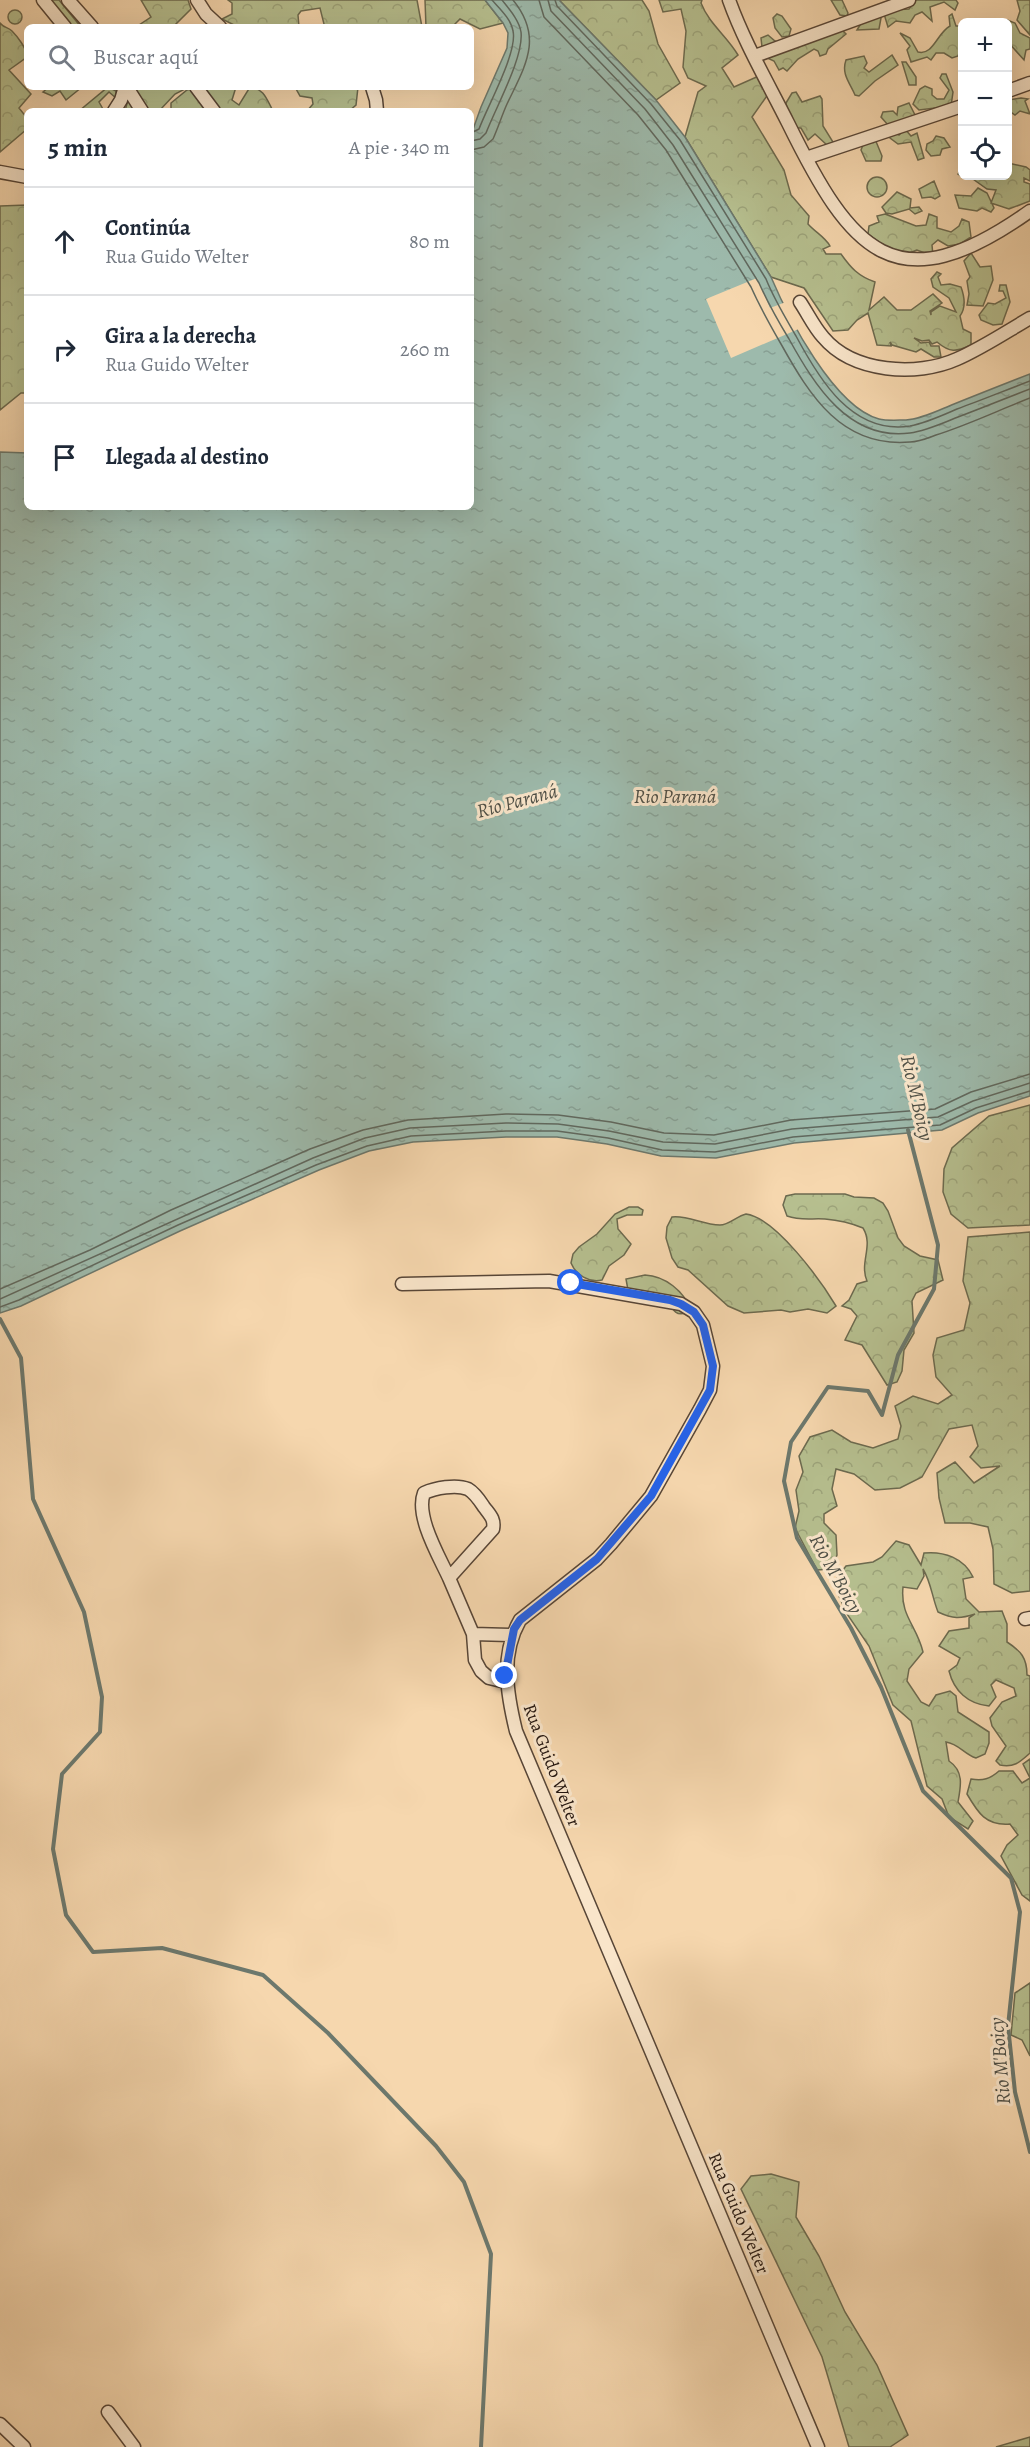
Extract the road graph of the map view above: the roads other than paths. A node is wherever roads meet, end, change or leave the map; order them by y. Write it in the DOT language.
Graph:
graph roads {
  1 [pos="43,0"];
  2 [pos="68,0"];
  3 [pos="197,0"];
  4 [pos="729,0"];
  5 [pos="909,0"];
  6 [pos="63,24"];
  7 [pos="89,24"];
  8 [pos="217,24"];
  9 [pos="755,56"];
  10 [pos="1030,83"];
  11 [pos="124,90"];
  12 [pos="126,90"];
  13 [pos="198,90"];
  14 [pos="373,90"];
  15 [pos="1012,90"];
  16 [pos="116,108"];
  17 [pos="140,108"];
  18 [pos="212,108"];
  19 [pos="377,108"];
  20 [pos="958,108"];
  21 [pos="806,158"];
  22 [pos="0,172"];
  23 [pos="24,176"];
  24 [pos="1030,211"];
  25 [pos="801,302"];
  26 [pos="1030,318"];
  27 [pos="402,1284"];
  28 [pos="449,1578"];
  29 [pos="473,1634"];
  30 [pos="513,1635"];
  31 [pos="506,1682"];
  32 [pos="108,2412"];
  33 [pos="0,2424"];
  34 [pos="24,2447"];
  35 [pos="134,2447"];
  36 [pos="818,2447"];
  1 -- 6 [label="street"];
  2 -- 7 [label="street"];
  3 -- 8 [label="street"];
  4 -- 9 [label="street"];
  5 -- 9 [label="street"];
  9 -- 21 [label="street"];
  10 -- 15 [label="street"];
  11 -- 16 [label="street"];
  12 -- 17 [label="street"];
  13 -- 18 [label="street"];
  14 -- 19 [label="street"];
  20 -- 21 [label="street"];
  21 -- 24 [label="street"];
  22 -- 23 [label="street"];
  25 -- 26 [label="street"];
  27 -- 30 [label="street, Rua Guido Welter"];
  28 -- 28 [label="street"];
  28 -- 29 [label="street"];
  29 -- 30 [label="street"];
  29 -- 31 [label="street"];
  30 -- 31 [label="street, Rua Guido Welter"];
  31 -- 36 [label="street, Rua Guido Welter"];
  32 -- 35 [label="street"];
  33 -- 34 [label="street"];
}
